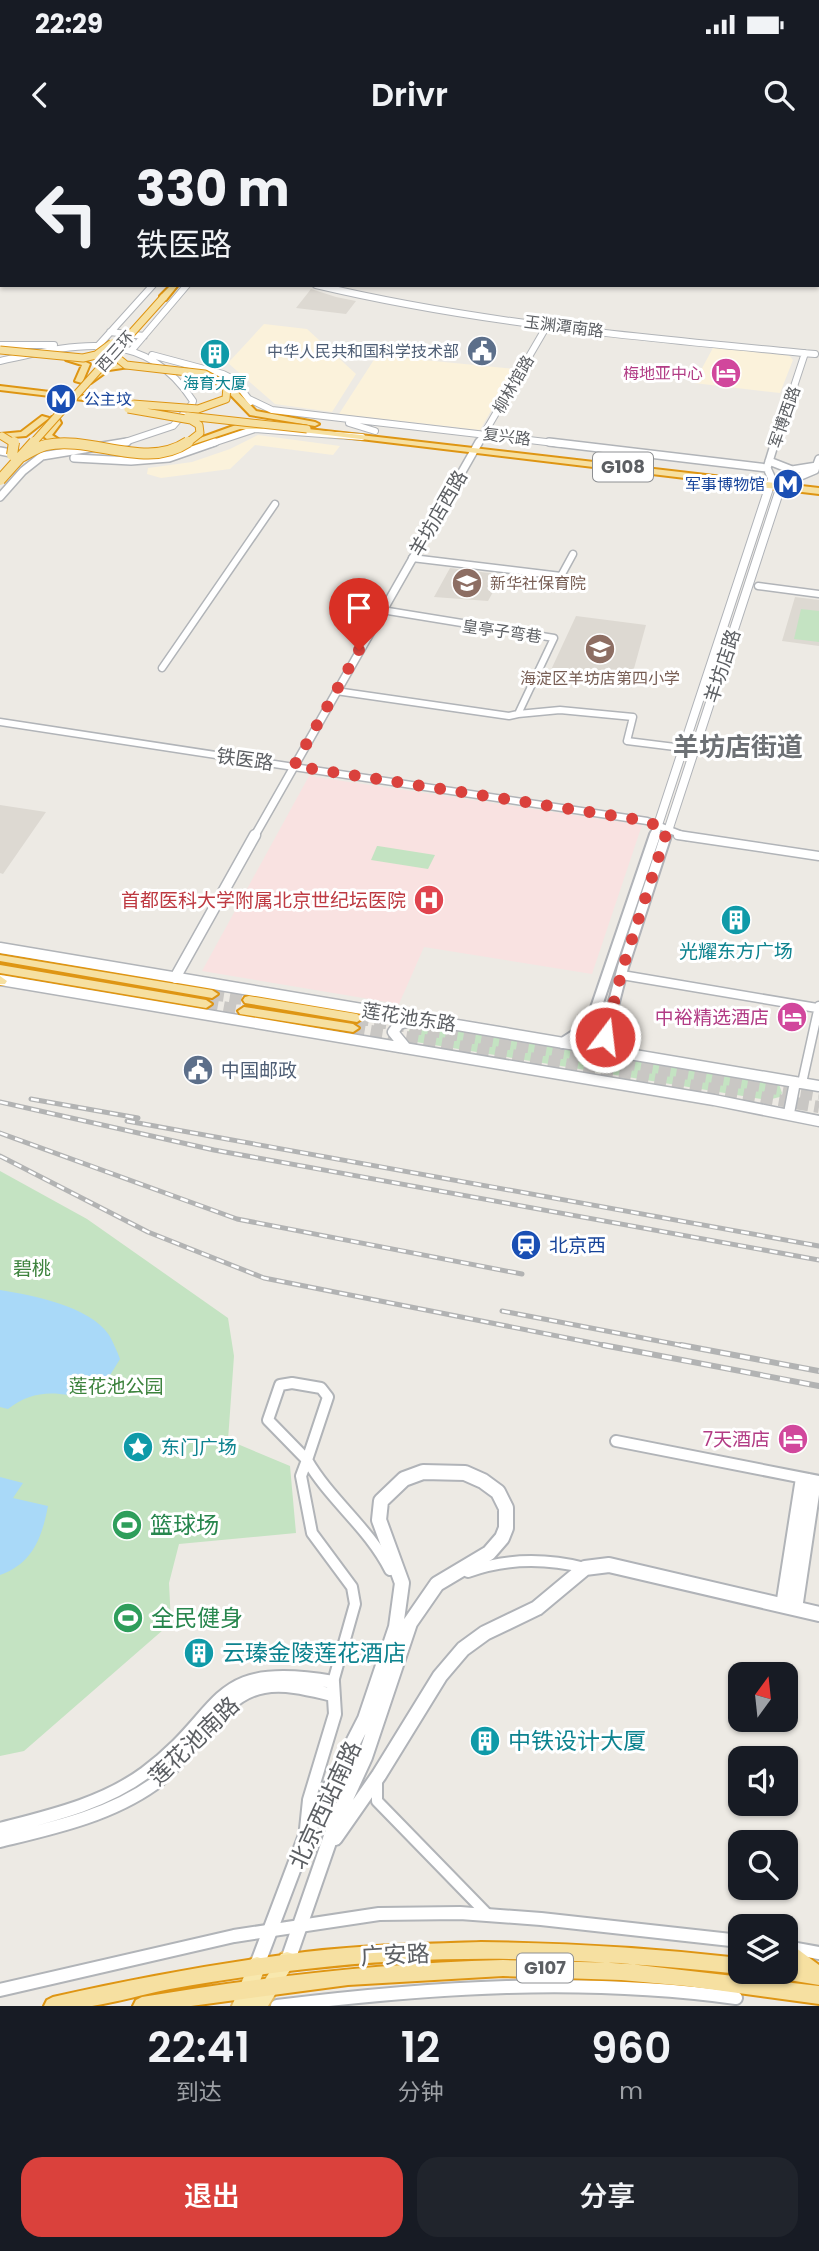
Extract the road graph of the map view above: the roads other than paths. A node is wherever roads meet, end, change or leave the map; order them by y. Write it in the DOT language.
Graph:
graph roads {
  1 [pos="151,287"];
  2 [pos="161,287"];
  3 [pos="173,287"];
  4 [pos="185,287"];
  5 [pos="325,287"];
  6 [pos="163,298"];
  7 [pos="548,324"];
  8 [pos="110,332"];
  9 [pos="144,336"];
  10 [pos="116,344"];
  11 [pos="99,345"];
  12 [pos="0,348"];
  13 [pos="133,348"];
  14 [pos="806,353"];
  15 [pos="815,354"];
  16 [pos="69,358"];
  17 [pos="0,361"];
  18 [pos="126,365"];
  19 [pos="83,381"];
  20 [pos="227,386"];
  21 [pos="0,391"];
  22 [pos="249,399"];
  23 [pos="131,407"];
  24 [pos="50,418"];
  25 [pos="309,426"];
  26 [pos="484,433"];
  27 [pos="372,434"];
  28 [pos="1,436"];
  29 [pos="58,443"];
  30 [pos="477,447"];
  31 [pos="175,448"];
  32 [pos="0,452"];
  33 [pos="16,456"];
  34 [pos="41,456"];
  35 [pos="818,462"];
  36 [pos="768,464"];
  37 [pos="0,468"];
  38 [pos="23,471"];
  39 [pos="810,473"];
  40 [pos="819,474"];
  41 [pos="0,480"];
  42 [pos="778,483"];
  43 [pos="819,485"];
  44 [pos="819,491"];
  45 [pos="0,497"];
  46 [pos="275,504"];
  47 [pos="573,554"];
  48 [pos="412,558"];
  49 [pos="758,586"];
  50 [pos="819,594"];
  51 [pos="382,610"];
  52 [pos="162,668"];
  53 [pos="336,691"];
  54 [pos="518,713"];
  55 [pos="0,722"];
  56 [pos="683,748"];
  57 [pos="294,766"];
  58 [pos="663,828"];
  59 [pos="819,856"];
  60 [pos="0,948"];
  61 [pos="0,958"];
  62 [pos="0,978"];
  63 [pos="175,978"];
  64 [pos="621,979"];
  65 [pos="246,1006"];
  66 [pos="597,1006"];
  67 [pos="818,1007"];
  68 [pos="422,1019"];
  69 [pos="609,1019"];
  70 [pos="355,1023"];
  71 [pos="568,1041"];
  72 [pos="613,1049"];
  73 [pos="408,1050"];
  74 [pos="798,1083"];
  75 [pos="819,1086"];
  76 [pos="714,1100"];
  77 [pos="789,1113"];
  78 [pos="819,1120"];
  79 [pos="616,1441"];
  80 [pos="305,1457"];
  81 [pos="811,1480"];
  82 [pos="586,1568"];
  83 [pos="429,1594"];
  84 [pos="402,1601"];
  85 [pos="790,1608"];
  86 [pos="819,1614"];
  87 [pos="333,1688"];
  88 [pos="380,1775"];
  89 [pos="0,1829"];
  90 [pos="305,1837"];
  91 [pos="0,1842"];
  92 [pos="326,1852"];
  93 [pos="489,1916"];
  94 [pos="301,1924"];
  95 [pos="273,1930"];
  96 [pos="728,1940"];
  97 [pos="798,1950"];
  98 [pos="819,1953"];
  99 [pos="798,1959"];
  100 [pos="288,1960"];
  101 [pos="257,1965"];
  102 [pos="798,1974"];
  103 [pos="819,1977"];
  104 [pos="277,1984"];
  105 [pos="738,1989"];
  106 [pos="0,1990"];
  107 [pos="819,1995"];
  108 [pos="244,1997"];
  109 [pos="53,2006"];
  110 [pos="142,2006"];
  111 [pos="258,2006"];
  112 [pos="275,2006"];
  1 -- 8 [label="street"];
  2 -- 10 [label="highway, 西三环"];
  3 -- 6 [label="highway, 西三环"];
  4 -- 9 [label="street"];
  5 -- 7 [label="street, 玉渊潭南路"];
  6 -- 10 [label="highway, 西三环, bridge"];
  7 -- 14 [label="street, 玉渊潭南路"];
  7 -- 26 [label="street, 柳林馆路"];
  8 -- 9 [label="street"];
  8 -- 11 [label="street"];
  9 -- 13 [label="street"];
  10 -- 16 [label="highway, bridge"];
  10 -- 18 [label="highway, bridge"];
  10 -- 19 [label="highway, 西三环, bridge"];
  11 -- 12 [label="street"];
  11 -- 13 [label="street"];
  11 -- 17 [label="street"];
  12 -- 16 [label="highway, bridge"];
  13 -- 22 [label="street, 复兴路"];
  13 -- 34 [label="street"];
  14 -- 15 [label="street, 玉渊潭南路"];
  14 -- 36 [label="street, 军博西路"];
  16 -- 19 [label="highway"];
  18 -- 19 [label="highway, bridge"];
  18 -- 20 [label="highway, bridge"];
  19 -- 24 [label="highway, 西三环, bridge"];
  20 -- 23 [label="highway, bridge"];
  20 -- 25 [label="highway"];
  21 -- 23 [label="highway, 复兴路 / G108"];
  22 -- 26 [label="street, 复兴路"];
  22 -- 27 [label="street, 复兴路"];
  23 -- 25 [label="highway, 复兴路 / G108, bridge"];
  23 -- 31 [label="highway, bridge"];
  24 -- 28 [label="highway"];
  24 -- 29 [label="highway, bridge"];
  24 -- 33 [label="highway, 西三环"];
  25 -- 27 [label="highway, 复兴路 / G108"];
  25 -- 31 [label="highway, bridge"];
  26 -- 30 [label="street, 柳林馆路"];
  26 -- 36 [label="street, 复兴路"];
  27 -- 30 [label="highway, 复兴路 / G108"];
  27 -- 34 [label="street, 复兴路"];
  28 -- 33 [label="highway, bridge"];
  29 -- 31 [label="highway, bridge"];
  29 -- 33 [label="highway, bridge"];
  30 -- 42 [label="highway, 复兴路 / G108"];
  30 -- 48 [label="street, 羊坊店西路"];
  32 -- 34 [label="street, 复兴路"];
  33 -- 37 [label="highway, 西三环"];
  33 -- 41 [label="highway, 西三环, bridge"];
  34 -- 38 [label="street"];
  35 -- 36 [label="street, 复兴路"];
  35 -- 39 [label="street"];
  36 -- 42 [label="street, 军博西路"];
  37 -- 38 [label="street"];
  38 -- 45 [label="street"];
  39 -- 40 [label="street"];
  39 -- 42 [label="street"];
  42 -- 43 [label="highway, 复兴路 / G108"];
  42 -- 44 [label="highway, 复兴路 / G108"];
  42 -- 56 [label="main road, 羊坊店路"];
  42 -- 58 [label="main road, 羊坊店路"];
  46 -- 52 [label="street"];
  47 -- 48 [label="street"];
  48 -- 51 [label="street, 羊坊店西路"];
  49 -- 50 [label="street"];
  51 -- 53 [label="street, 羊坊店西路"];
  51 -- 54 [label="street, 皇亭子弯巷"];
  53 -- 54 [label="street"];
  53 -- 57 [label="street, 羊坊店西路"];
  54 -- 56 [label="street"];
  55 -- 57 [label="street, 铁医路"];
  56 -- 58 [label="main road, 羊坊店路"];
  57 -- 58 [label="street, 铁医路"];
  57 -- 63 [label="street, 羊坊店西路"];
  58 -- 59 [label="street, 铁医路"];
  58 -- 64 [label="main road, 羊坊店路"];
  58 -- 66 [label="main road, 羊坊店路"];
  60 -- 63 [label="street, 莲花池东路"];
  61 -- 62 [label="highway, 莲花池东路"];
  62 -- 73 [label="street, 莲花池东路"];
  63 -- 68 [label="street, 莲花池东路"];
  64 -- 67 [label="street"];
  64 -- 69 [label="main road, 羊坊店路"];
  65 -- 70 [label="highway, 莲花池东路"];
  66 -- 69 [label="main road, bridge"];
  66 -- 71 [label="main road, 羊坊店路"];
  67 -- 74 [label="street"];
  68 -- 71 [label="street, 莲花池东路"];
  68 -- 73 [label="street"];
  69 -- 72 [label="main road, 羊坊店路, bridge"];
  71 -- 72 [label="street, 莲花池东路"];
  72 -- 74 [label="street, 莲花池东路"];
  73 -- 76 [label="street, 莲花池东路"];
  74 -- 75 [label="street, 莲花池东路"];
  74 -- 77 [label="street"];
  76 -- 77 [label="street, 莲花池东路"];
  76 -- 78 [label="street, 莲花池东路"];
  77 -- 78 [label="street, 莲花池东路"];
  79 -- 81 [label="street"];
  80 -- 80 [label="street"];
  80 -- 84 [label="street"];
  80 -- 87 [label="street"];
  81 -- 85 [label="street"];
  81 -- 85 [label="street"];
  82 -- 83 [label="street"];
  82 -- 85 [label="main road"];
  82 -- 88 [label="main road"];
  83 -- 84 [label="main road, 北京西站南路"];
  83 -- 92 [label="main road, 北京西站南路"];
  84 -- 90 [label="main road, 北京西站南路"];
  85 -- 86 [label="main road"];
  87 -- 89 [label="street, 莲花池南路"];
  87 -- 90 [label="street"];
  87 -- 91 [label="street, 莲花池南路"];
  88 -- 92 [label="main road"];
  88 -- 93 [label="street"];
  90 -- 95 [label="main road, 北京西站南路"];
  92 -- 94 [label="main road, 北京西站南路"];
  93 -- 94 [label="street, 广安路"];
  93 -- 96 [label="street, 广安路"];
  94 -- 95 [label="street, 广安路"];
  94 -- 100 [label="main road, 北京西站南路"];
  95 -- 101 [label="main road, 北京西站南路"];
  95 -- 106 [label="street"];
  97 -- 98 [label="street"];
  99 -- 103 [label="highway"];
  100 -- 101 [label="highway, 广安路 / G107"];
  100 -- 104 [label="main road, 北京西站南路"];
  100 -- 105 [label="highway, 广安路 / G107"];
  101 -- 108 [label="main road, 北京西站南路"];
  101 -- 109 [label="highway, 广安路 / G107"];
  102 -- 103 [label="highway"];
  104 -- 105 [label="highway, 广安路 / G107"];
  104 -- 108 [label="highway, 广安路 / G107"];
  104 -- 111 [label="main road, 北京西站南路"];
  104 -- 112 [label="street, 北京西站南路"];
  105 -- 107 [label="highway, 广安路 / G107"];
  105 -- 112 [label="street, 广安路"];
  108 -- 110 [label="highway, 广安路 / G107"];
}
